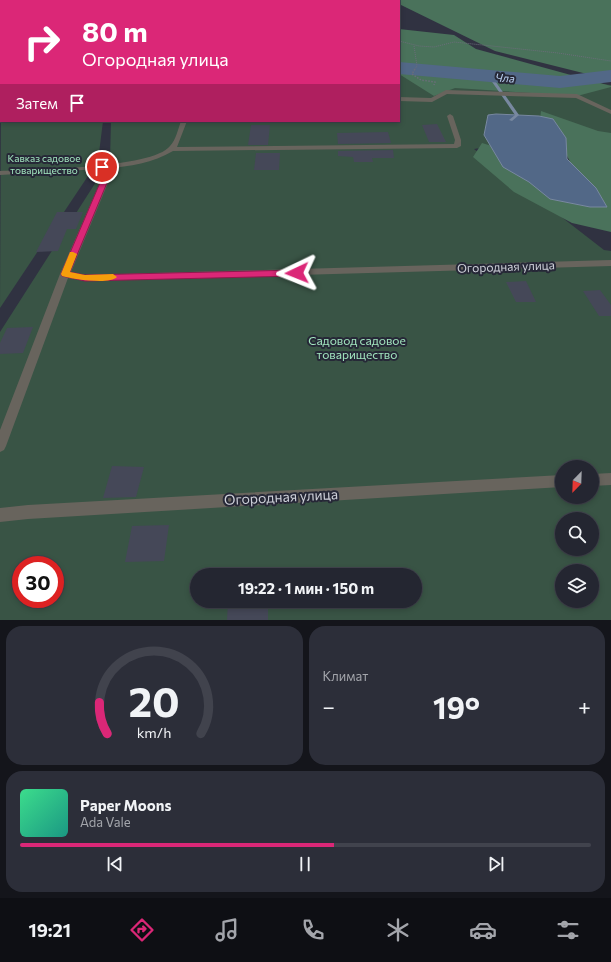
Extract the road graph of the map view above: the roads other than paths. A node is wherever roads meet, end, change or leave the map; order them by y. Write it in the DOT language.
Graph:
graph roads {
  1 [pos="400,99"];
  2 [pos="611,112"];
  3 [pos="450,116"];
  4 [pos="184,122"];
  5 [pos="173,149"];
  6 [pos="102,167"];
  7 [pos="0,173"];
  8 [pos="611,263"];
  9 [pos="65,274"];
  10 [pos="0,446"];
  11 [pos="611,479"];
  12 [pos="599,480"];
  13 [pos="555,482"];
  14 [pos="0,515"];
  1 -- 2 [label="street"];
  3 -- 5 [label="street"];
  4 -- 5 [label="street"];
  5 -- 6 [label="street"];
  6 -- 7 [label="street"];
  6 -- 9 [label="street"];
  8 -- 9 [label="street, Огородная улица"];
  9 -- 10 [label="street"];
  11 -- 12 [label="street"];
  13 -- 14 [label="street, Огородная улица"];
}
